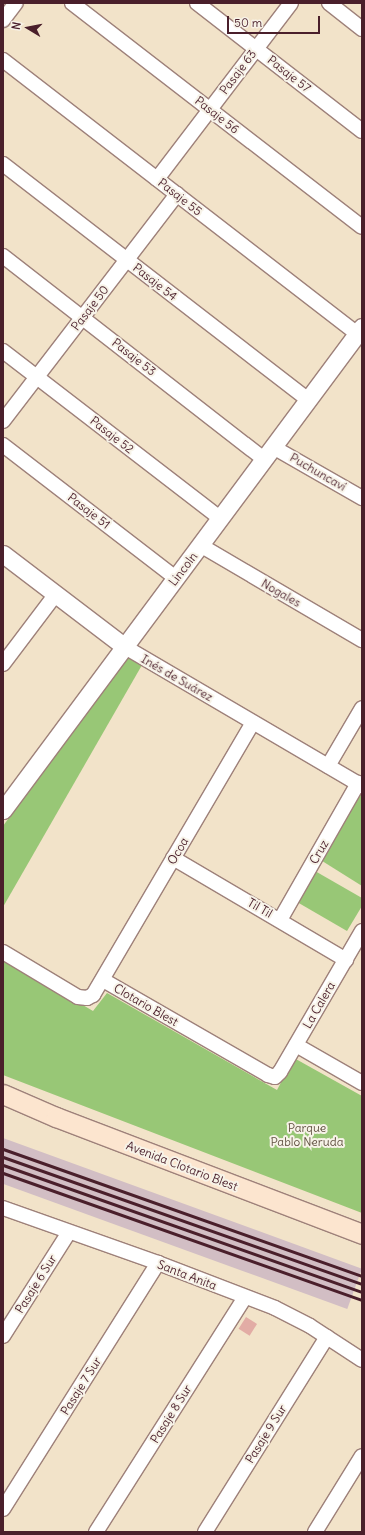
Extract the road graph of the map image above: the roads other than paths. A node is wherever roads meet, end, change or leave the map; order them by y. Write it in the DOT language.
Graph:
graph roads {
  1 [pos="16,3"];
  2 [pos="72,3"];
  3 [pos="197,3"];
  4 [pos="291,3"];
  5 [pos="328,3"];
  6 [pos="3,20"];
  7 [pos="362,29"];
  8 [pos="256,49"];
  9 [pos="5,66"];
  10 [pos="210,110"];
  11 [pos="362,131"];
  12 [pos="3,164"];
  13 [pos="157,179"];
  14 [pos="177,194"];
  15 [pos="362,227"];
  16 [pos="3,256"];
  17 [pos="127,260"];
  18 [pos="82,318"];
  19 [pos="360,330"];
  20 [pos="3,351"];
  21 [pos="37,377"];
  22 [pos="308,400"];
  23 [pos="3,421"];
  24 [pos="3,445"];
  25 [pos="269,453"];
  26 [pos="362,498"];
  27 [pos="220,518"];
  28 [pos="200,546"];
  29 [pos="3,554"];
  30 [pos="176,578"];
  31 [pos="56,594"];
  32 [pos="362,640"];
  33 [pos="125,647"];
  34 [pos="3,664"];
  35 [pos="362,708"];
  36 [pos="253,722"];
  37 [pos="328,766"];
  38 [pos="360,784"];
  39 [pos="3,810"];
  40 [pos="173,858"];
  41 [pos="280,920"];
  42 [pos="362,931"];
  43 [pos="3,952"];
  44 [pos="346,960"];
  45 [pos="103,980"];
  46 [pos="296,1045"];
  47 [pos="275,1076"];
  48 [pos="362,1083"];
  49 [pos="3,1094"];
  50 [pos="3,1208"];
  51 [pos="69,1232"];
  52 [pos="362,1234"];
  53 [pos="158,1264"];
  54 [pos="245,1297"];
  55 [pos="3,1336"];
  56 [pos="327,1337"];
  57 [pos="362,1360"];
  58 [pos="362,1456"];
  59 [pos="3,1509"];
  60 [pos="96,1532"];
  61 [pos="205,1532"];
  62 [pos="315,1532"];
  1 -- 6 [label="street"];
  2 -- 10 [label="street, Pasaje 56"];
  3 -- 8 [label="street, Pasaje 57"];
  4 -- 8 [label="street, Pasaje 63"];
  5 -- 7 [label="street"];
  8 -- 10 [label="street, Pasaje 63"];
  8 -- 11 [label="street, Pasaje 57"];
  9 -- 13 [label="street, Pasaje 55"];
  10 -- 13 [label="street, Pasaje 63"];
  10 -- 15 [label="street, Pasaje 56"];
  12 -- 17 [label="street, Pasaje 54"];
  13 -- 14 [label="street, Pasaje 55"];
  14 -- 17 [label="street, Pasaje 50"];
  14 -- 19 [label="street, Pasaje 55"];
  16 -- 18 [label="street, Pasaje 53"];
  17 -- 18 [label="street, Pasaje 50"];
  17 -- 22 [label="street, Pasaje 54"];
  18 -- 21 [label="street, Pasaje 50"];
  18 -- 25 [label="street, Pasaje 53"];
  19 -- 22 [label="street, Lincoln"];
  20 -- 21 [label="street, Pasaje 52"];
  21 -- 23 [label="street, Pasaje 50"];
  21 -- 27 [label="street, Pasaje 52"];
  22 -- 25 [label="street, Lincoln"];
  24 -- 30 [label="street, Pasaje 51"];
  25 -- 26 [label="street, Puchuncaví"];
  25 -- 27 [label="street, Lincoln"];
  27 -- 28 [label="street, Lincoln"];
  28 -- 30 [label="street, Lincoln"];
  28 -- 32 [label="street, Nogales"];
  29 -- 31 [label="street, Inés de Suárez"];
  30 -- 33 [label="street, Lincoln"];
  31 -- 33 [label="street, Inés de Suárez"];
  31 -- 34 [label="street"];
  33 -- 36 [label="street, Inés de Suárez"];
  33 -- 39 [label="street, Lincoln"];
  35 -- 37 [label="street"];
  36 -- 37 [label="street, Inés de Suárez"];
  36 -- 40 [label="street, Ocoa"];
  37 -- 38 [label="street, Inés de Suárez"];
  38 -- 41 [label="street, Cruz"];
  40 -- 41 [label="street, Til Til"];
  40 -- 45 [label="street, Ocoa"];
  41 -- 44 [label="street, Til Til"];
  42 -- 44 [label="street, La Calera"];
  43 -- 45 [label="street, Clotario Blest"];
  44 -- 46 [label="street, La Calera"];
  45 -- 47 [label="street, Clotario Blest"];
  46 -- 47 [label="street, La Calera"];
  46 -- 48 [label="street"];
  49 -- 52 [label="main road, Avenida Clotario Blest"];
  50 -- 51 [label="street, Santa Anita"];
  51 -- 53 [label="street, Santa Anita"];
  51 -- 55 [label="street, Pasaje 6 Sur"];
  53 -- 54 [label="street, Santa Anita"];
  53 -- 59 [label="street, Pasaje 7 Sur"];
  54 -- 56 [label="street, Santa Anita"];
  54 -- 60 [label="street, Pasaje 8 Sur"];
  56 -- 57 [label="street, Santa Anita"];
  56 -- 61 [label="street, Pasaje 9 Sur"];
  58 -- 62 [label="street"];
}
